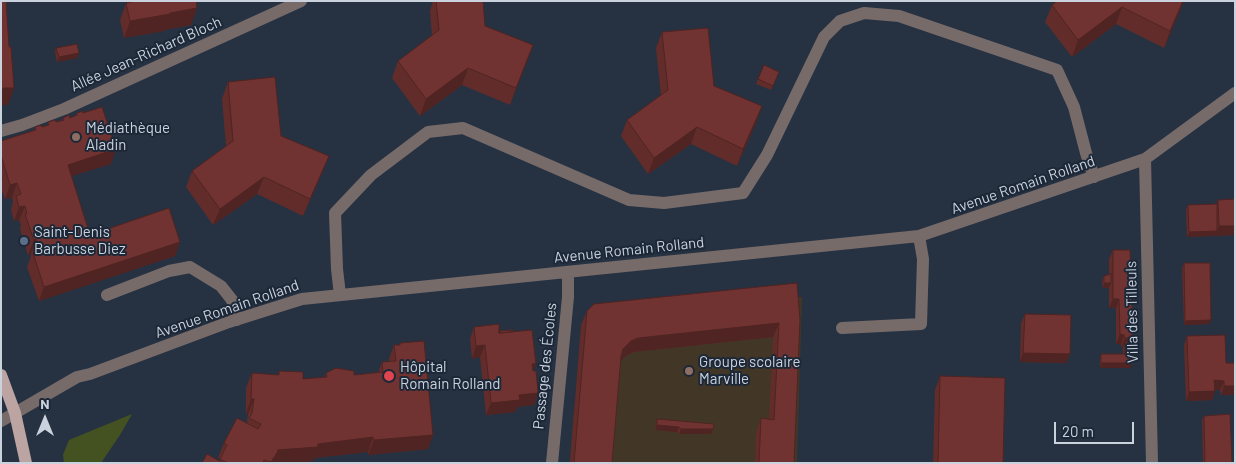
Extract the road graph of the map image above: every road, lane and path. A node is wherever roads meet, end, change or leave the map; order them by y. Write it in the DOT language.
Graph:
graph roads {
  1 [pos="301,1"];
  2 [pos="1235,93"];
  3 [pos="1,130"];
  4 [pos="1144,160"];
  5 [pos="1094,177"];
  6 [pos="919,236"];
  7 [pos="568,272"];
  8 [pos="107,295"];
  9 [pos="340,295"];
  10 [pos="237,320"];
  11 [pos="842,328"];
  12 [pos="1,375"];
  13 [pos="15,413"];
  14 [pos="1,421"];
  15 [pos="26,463"];
  16 [pos="552,463"];
  17 [pos="1152,463"];
  1 -- 3 [label="street, Allée Jean-Richard Bloch"];
  2 -- 4 [label="street, Avenue Romain Rolland"];
  4 -- 5 [label="street, Avenue Romain Rolland"];
  4 -- 17 [label="street, Villa des Tilleuls"];
  5 -- 6 [label="street, Avenue Romain Rolland"];
  5 -- 9 [label="street"];
  6 -- 7 [label="street, Avenue Romain Rolland"];
  6 -- 11 [label="street"];
  7 -- 9 [label="street, Avenue Romain Rolland"];
  7 -- 16 [label="street, Passage des Écoles"];
  8 -- 10 [label="street"];
  9 -- 10 [label="street, Avenue Romain Rolland"];
  10 -- 13 [label="street, Avenue Romain Rolland"];
  12 -- 13 [label="main road"];
  13 -- 14 [label="street, Avenue Romain Rolland"];
  13 -- 15 [label="main road"];
}
